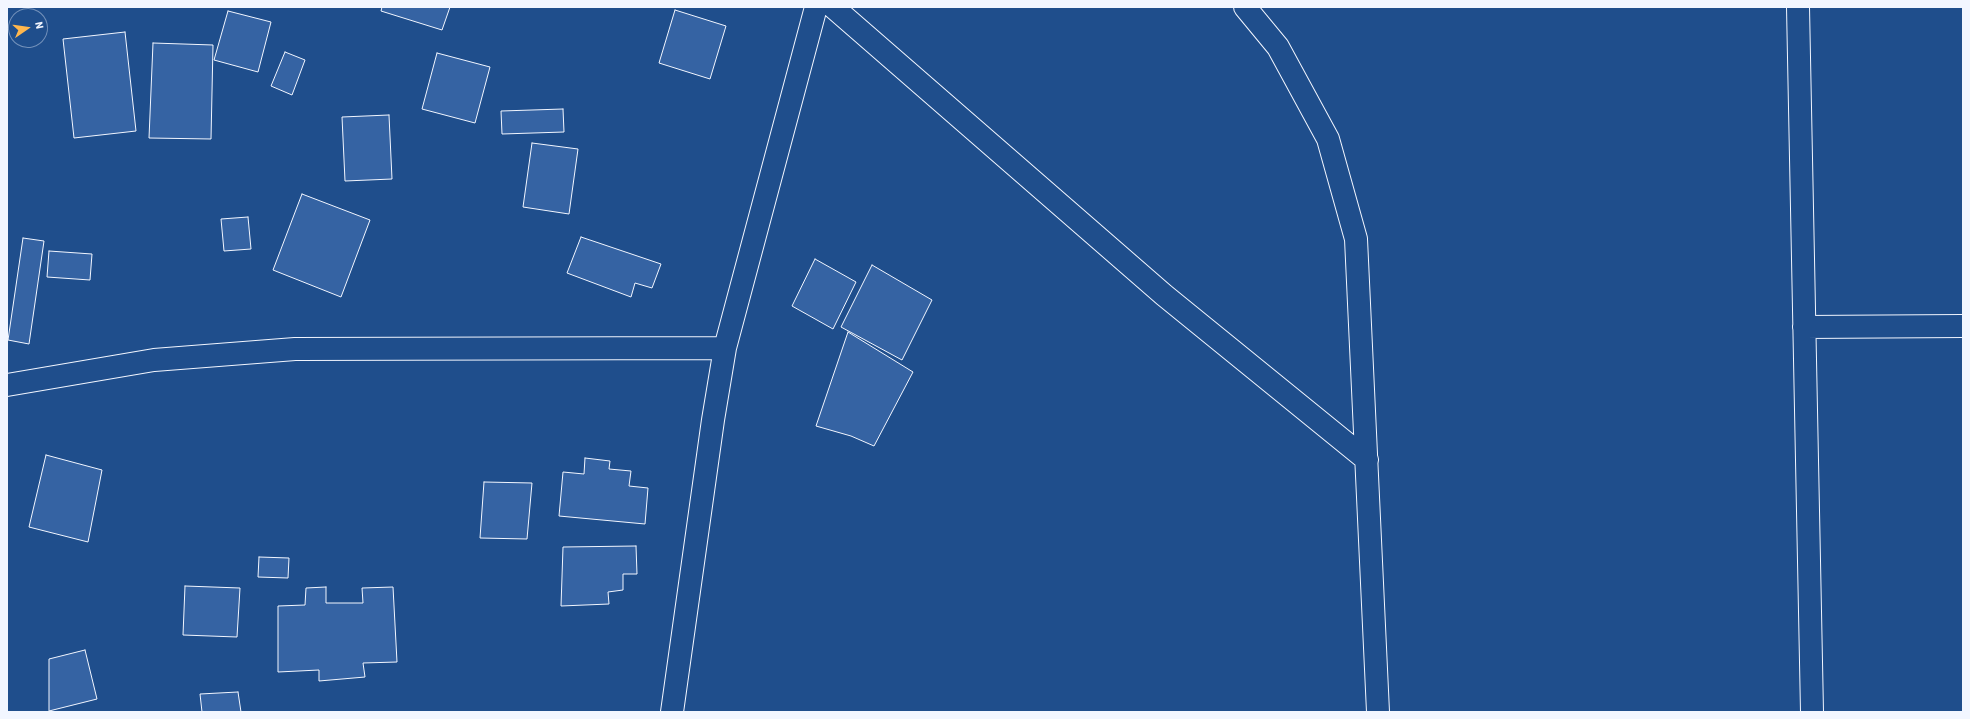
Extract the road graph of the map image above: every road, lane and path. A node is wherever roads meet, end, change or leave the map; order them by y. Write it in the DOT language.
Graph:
graph roads {
  1 [pos="816,7"];
  2 [pos="833,7"];
  3 [pos="1245,7"];
  4 [pos="1798,7"];
  5 [pos="1804,326"];
  6 [pos="1963,326"];
  7 [pos="726,348"];
  8 [pos="7,385"];
  9 [pos="1367,460"];
  10 [pos="672,712"];
  11 [pos="1378,712"];
  12 [pos="1812,712"];
  1 -- 7 [label="street"];
  2 -- 9 [label="street"];
  3 -- 9 [label="street"];
  4 -- 5 [label="street"];
  5 -- 6 [label="street"];
  5 -- 12 [label="street"];
  7 -- 8 [label="street"];
  7 -- 10 [label="street"];
  9 -- 11 [label="street"];
}
